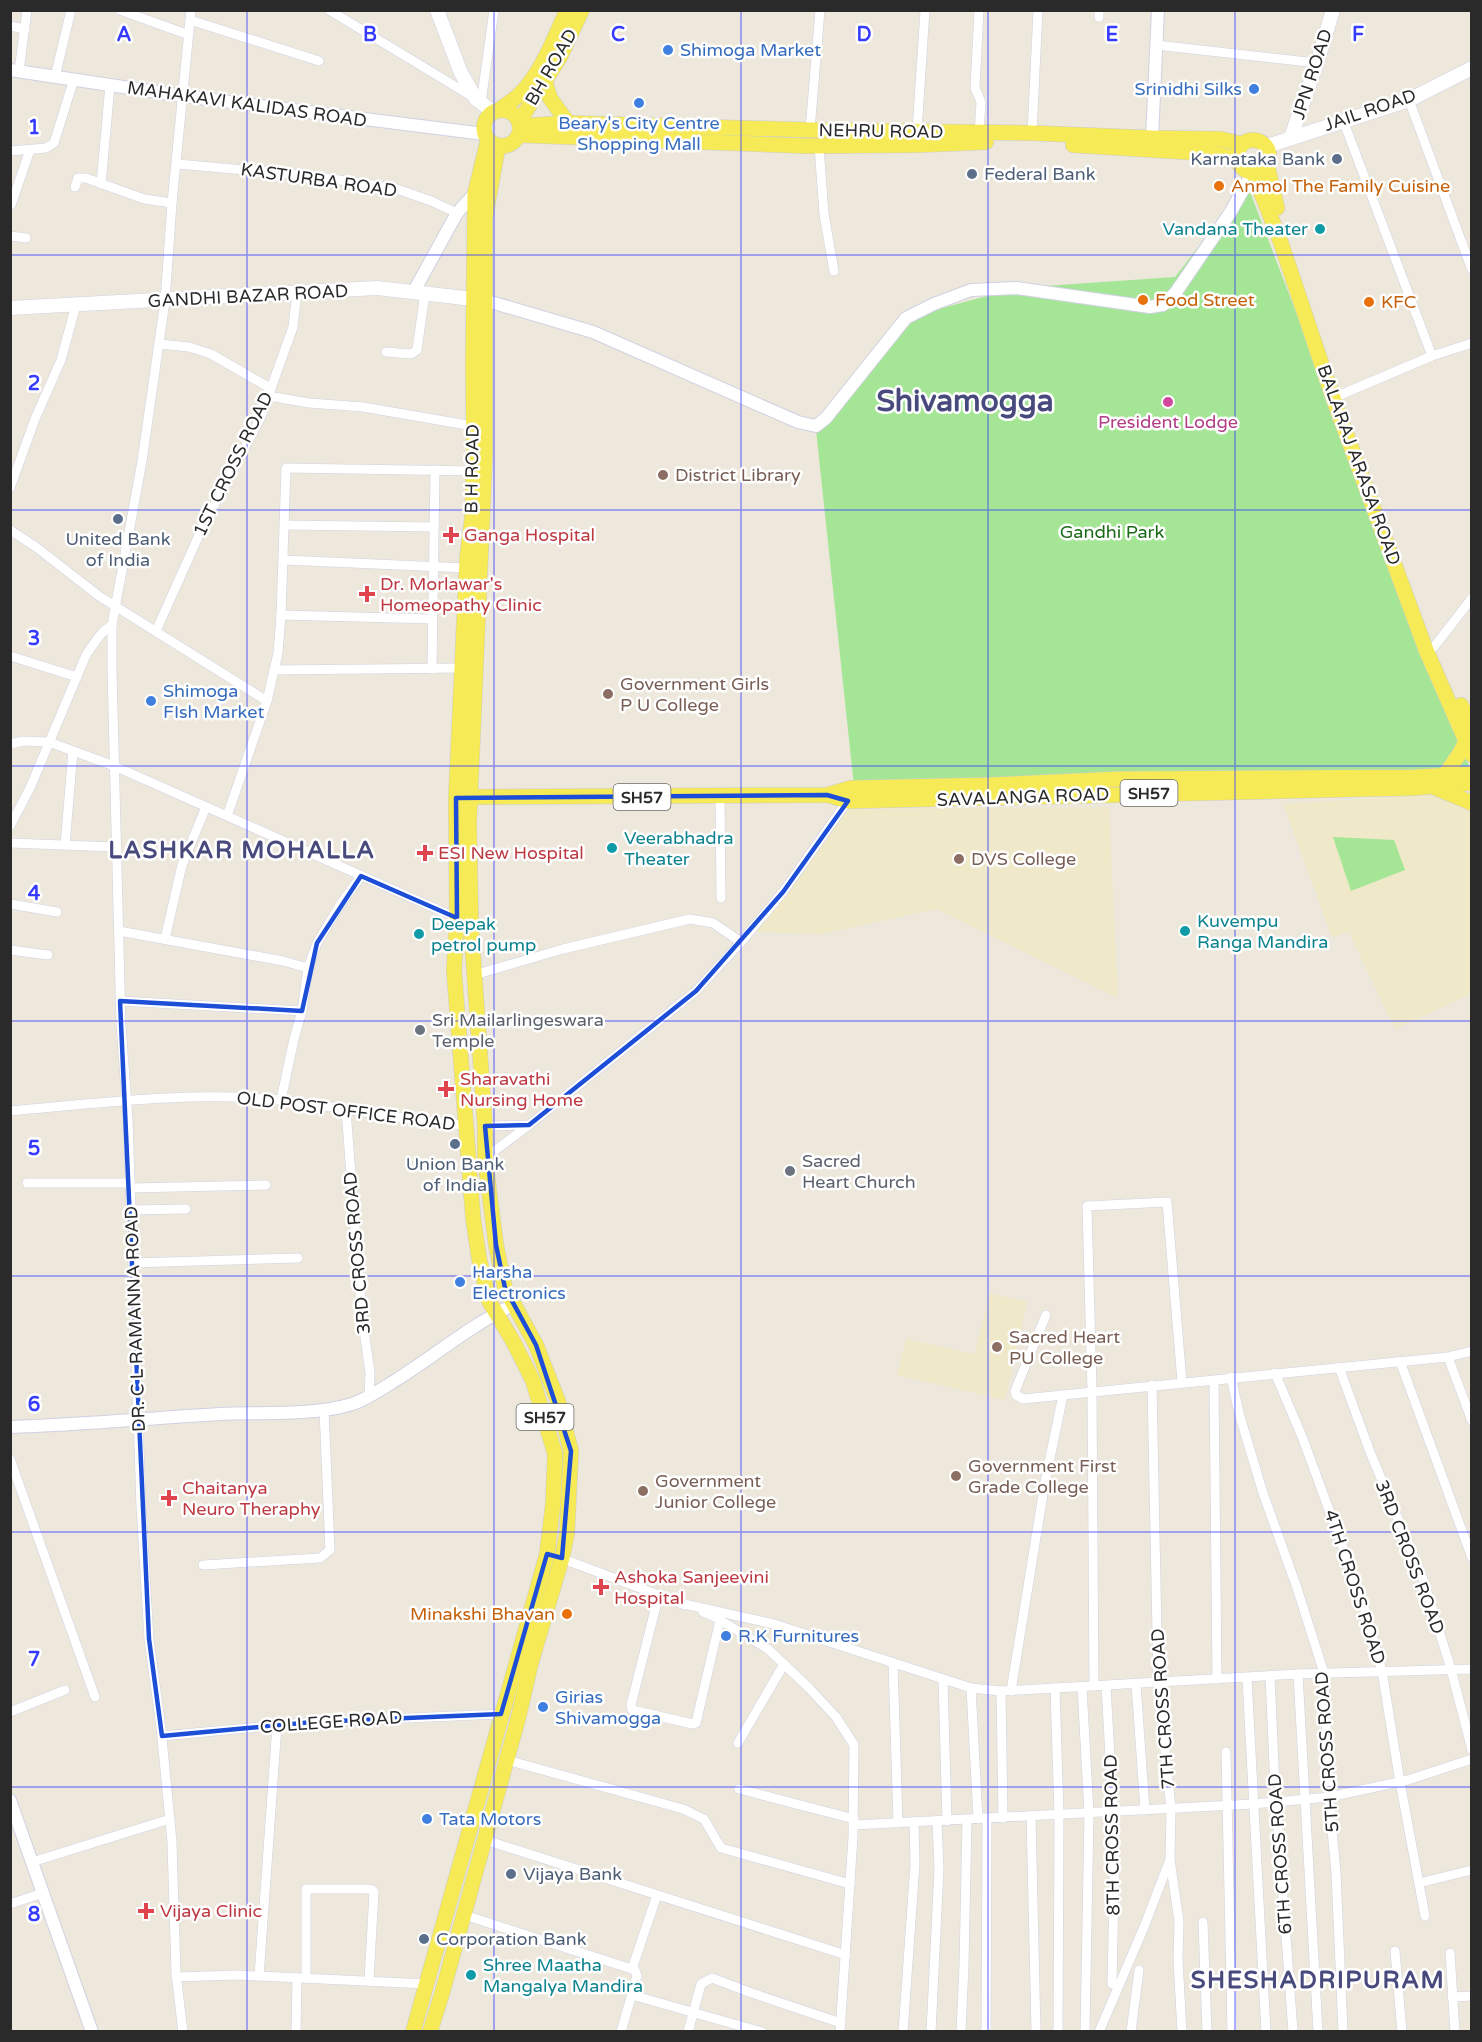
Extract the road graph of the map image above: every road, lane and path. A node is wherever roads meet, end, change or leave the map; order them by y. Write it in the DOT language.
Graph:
graph roads {
  1 [pos="27,10"];
  2 [pos="71,10"];
  3 [pos="120,10"];
  4 [pos="329,10"];
  5 [pos="437,10"];
  6 [pos="494,10"];
  7 [pos="582,10"];
  8 [pos="820,10"];
  9 [pos="925,10"];
  10 [pos="979,10"];
  11 [pos="1038,10"];
  12 [pos="1158,10"];
  13 [pos="1333,10"];
  14 [pos="564,11"];
  15 [pos="191,15"];
  16 [pos="10,26"];
  17 [pos="25,29"];
  18 [pos="189,35"];
  19 [pos="1156,45"];
  20 [pos="319,61"];
  21 [pos="1317,63"];
  22 [pos="1472,68"];
  23 [pos="15,71"];
  24 [pos="56,77"];
  25 [pos="74,80"];
  26 [pos="545,81"];
  27 [pos="110,85"];
  28 [pos="183,96"];
  29 [pos="1409,100"];
  30 [pos="487,106"];
  31 [pos="1343,120"];
  32 [pos="568,123"];
  33 [pos="519,128"];
  34 [pos="810,130"];
  35 [pos="917,131"];
  36 [pos="979,133"];
  37 [pos="1032,133"];
  38 [pos="1291,137"];
  39 [pos="1152,138"];
  40 [pos="490,140"];
  41 [pos="1242,144"];
  42 [pos="819,146"];
  43 [pos="1267,146"];
  44 [pos="30,150"];
  45 [pos="10,152"];
  46 [pos="1237,160"];
  47 [pos="177,164"];
  48 [pos="1267,164"];
  49 [pos="1253,172"];
  50 [pos="101,184"];
  51 [pos="75,188"];
  52 [pos="475,193"];
  53 [pos="172,203"];
  54 [pos="11,206"];
  55 [pos="457,213"];
  56 [pos="10,236"];
  57 [pos="26,238"];
  58 [pos="1472,270"];
  59 [pos="834,271"];
  60 [pos="419,292"];
  61 [pos="297,293"];
  62 [pos="479,300"];
  63 [pos="165,301"];
  64 [pos="76,305"];
  65 [pos="10,308"];
  66 [pos="1472,343"];
  67 [pos="159,344"];
  68 [pos="386,352"];
  69 [pos="1432,356"];
  70 [pos="269,392"];
  71 [pos="1340,395"];
  72 [pos="473,426"];
  73 [pos="435,470"];
  74 [pos="474,471"];
  75 [pos="10,488"];
  76 [pos="285,525"];
  77 [pos="434,527"];
  78 [pos="10,530"];
  79 [pos="284,560"];
  80 [pos="434,567"];
  81 [pos="466,568"];
  82 [pos="1472,598"];
  83 [pos="115,606"];
  84 [pos="281,615"];
  85 [pos="432,619"];
  86 [pos="112,626"];
  87 [pos="156,631"];
  88 [pos="1430,649"];
  89 [pos="10,656"];
  90 [pos="462,668"];
  91 [pos="432,669"];
  92 [pos="274,670"];
  93 [pos="77,677"];
  94 [pos="267,701"];
  95 [pos="48,742"];
  96 [pos="1470,742"];
  97 [pos="12,743"];
  98 [pos="74,751"];
  99 [pos="114,766"];
  100 [pos="1472,774"];
  101 [pos="1445,775"];
  102 [pos="1472,783"];
  103 [pos="1433,786"];
  104 [pos="850,795"];
  105 [pos="720,796"];
  106 [pos="463,797"];
  107 [pos="1472,803"];
  108 [pos="206,807"];
  109 [pos="227,816"];
  110 [pos="10,825"];
  111 [pos="10,843"];
  112 [pos="65,845"];
  113 [pos="116,847"];
  114 [pos="361,876"];
  115 [pos="721,898"];
  116 [pos="10,904"];
  117 [pos="57,912"];
  118 [pos="457,918"];
  119 [pos="119,931"];
  120 [pos="165,939"];
  121 [pos="741,942"];
  122 [pos="10,950"];
  123 [pos="48,956"];
  124 [pos="308,968"];
  125 [pos="474,975"];
  126 [pos="120,1001"];
  127 [pos="302,1011"];
  128 [pos="281,1100"];
  129 [pos="127,1101"];
  130 [pos="346,1110"];
  131 [pos="10,1111"];
  132 [pos="466,1125"];
  133 [pos="530,1125"];
  134 [pos="485,1126"];
  135 [pos="485,1158"];
  136 [pos="27,1182"];
  137 [pos="266,1185"];
  138 [pos="130,1186"];
  139 [pos="186,1209"];
  140 [pos="131,1210"];
  141 [pos="298,1258"];
  142 [pos="133,1263"];
  143 [pos="515,1304"];
  144 [pos="497,1313"];
  145 [pos="1046,1315"];
  146 [pos="1472,1351"];
  147 [pos="1448,1357"];
  148 [pos="1400,1361"];
  149 [pos="1339,1367"];
  150 [pos="1275,1373"];
  151 [pos="1231,1377"];
  152 [pos="1214,1381"];
  153 [pos="1182,1382"];
  154 [pos="1152,1385"];
  155 [pos="1092,1391"];
  156 [pos="369,1395"];
  157 [pos="1063,1395"];
  158 [pos="324,1409"];
  159 [pos="140,1419"];
  160 [pos="1472,1422"];
  161 [pos="10,1427"];
  162 [pos="10,1459"];
  163 [pos="554,1556"];
  164 [pos="1472,1558"];
  165 [pos="203,1565"];
  166 [pos="659,1594"];
  167 [pos="680,1603"];
  168 [pos="720,1620"];
  169 [pos="893,1663"];
  170 [pos="784,1664"];
  171 [pos="1451,1669"];
  172 [pos="1472,1669"];
  173 [pos="1382,1671"];
  174 [pos="1324,1673"];
  175 [pos="1298,1674"];
  176 [pos="1270,1676"];
  177 [pos="1247,1678"];
  178 [pos="943,1679"];
  179 [pos="1217,1679"];
  180 [pos="1158,1683"];
  181 [pos="1136,1684"];
  182 [pos="1095,1686"];
  183 [pos="1107,1686"];
  184 [pos="1082,1687"];
  185 [pos="971,1688"];
  186 [pos="1055,1689"];
  187 [pos="65,1690"];
  188 [pos="1001,1691"];
  189 [pos="1011,1691"];
  190 [pos="95,1697"];
  191 [pos="10,1712"];
  192 [pos="501,1714"];
  193 [pos="277,1725"];
  194 [pos="162,1736"];
  195 [pos="738,1743"];
  196 [pos="1472,1750"];
  197 [pos="1226,1752"];
  198 [pos="1472,1759"];
  199 [pos="507,1760"];
  200 [pos="1400,1782"];
  201 [pos="739,1789"];
  202 [pos="1329,1797"];
  203 [pos="10,1800"];
  204 [pos="1305,1800"];
  205 [pos="1276,1803"];
  206 [pos="1253,1804"];
  207 [pos="1227,1805"];
  208 [pos="1171,1809"];
  209 [pos="1145,1810"];
  210 [pos="1113,1812"];
  211 [pos="1089,1813"];
  212 [pos="1059,1815"];
  213 [pos="1031,1816"];
  214 [pos="1004,1818"];
  215 [pos="170,1819"];
  216 [pos="983,1819"];
  217 [pos="967,1820"];
  218 [pos="942,1821"];
  219 [pos="854,1822"];
  220 [pos="914,1822"];
  221 [pos="898,1823"];
  222 [pos="485,1840"];
  223 [pos="1170,1860"];
  224 [pos="32,1862"];
  225 [pos="1472,1870"];
  226 [pos="1419,1883"];
  227 [pos="850,1884"];
  228 [pos="43,1893"];
  229 [pos="657,1895"];
  230 [pos="10,1904"];
  231 [pos="464,1915"];
  232 [pos="1425,1916"];
  233 [pos="1203,1922"];
  234 [pos="1395,1951"];
  235 [pos="1450,1953"];
  236 [pos="846,1955"];
  237 [pos="632,1969"];
  238 [pos="1138,1970"];
  239 [pos="259,1976"];
  240 [pos="176,1977"];
  241 [pos="301,1978"];
  242 [pos="369,1980"];
  243 [pos="427,1983"];
  244 [pos="1112,1984"];
  245 [pos="632,1995"];
  246 [pos="1472,1996"];
  247 [pos="1452,1997"];
  248 [pos="694,2012"];
  249 [pos="841,2029"];
  250 [pos="92,2031"];
  251 [pos="183,2031"];
  252 [pos="296,2031"];
  253 [pos="413,2031"];
  254 [pos="430,2031"];
  255 [pos="621,2031"];
  256 [pos="688,2031"];
  257 [pos="762,2031"];
  258 [pos="903,2031"];
  259 [pos="931,2031"];
  260 [pos="961,2031"];
  261 [pos="986,2031"];
  262 [pos="1036,2031"];
  263 [pos="1058,2031"];
  264 [pos="1086,2031"];
  265 [pos="1099,2031"];
  266 [pos="1131,2031"];
  267 [pos="1182,2031"];
  268 [pos="1207,2031"];
  269 [pos="1232,2031"];
  270 [pos="1266,2031"];
  271 [pos="1293,2031"];
  272 [pos="1318,2031"];
  273 [pos="1343,2031"];
  274 [pos="1402,2031"];
  275 [pos="1455,2031"];
  1 -- 17 [label="street"];
  2 -- 24 [label="street"];
  3 -- 18 [label="street"];
  4 -- 30 [label="street"];
  5 -- 30 [label="main road"];
  6 -- 30 [label="street"];
  7 -- 26 [label="main road, BH ROAD"];
  8 -- 34 [label="street"];
  9 -- 35 [label="street"];
  10 -- 36 [label="street"];
  11 -- 37 [label="street"];
  12 -- 19 [label="street"];
  13 -- 21 [label="main road, JPN ROAD"];
  14 -- 30 [label="main road, BH ROAD"];
  15 -- 18 [label="street, DR. C L RAMANNA ROAD"];
  15 -- 20 [label="street"];
  16 -- 17 [label="street"];
  17 -- 23 [label="street"];
  18 -- 28 [label="street, DR. C L RAMANNA ROAD"];
  19 -- 21 [label="street"];
  19 -- 39 [label="street"];
  21 -- 38 [label="main road, JPN ROAD"];
  22 -- 29 [label="main road, JAIL ROAD"];
  23 -- 24 [label="street, MAHAKAVI KALIDAS ROAD"];
  24 -- 25 [label="street, MAHAKAVI KALIDAS ROAD"];
  25 -- 27 [label="street, MAHAKAVI KALIDAS ROAD"];
  25 -- 44 [label="street"];
  26 -- 32 [label="main road"];
  26 -- 33 [label="main road, BH ROAD"];
  27 -- 28 [label="street, MAHAKAVI KALIDAS ROAD"];
  27 -- 50 [label="street"];
  28 -- 40 [label="street, MAHAKAVI KALIDAS ROAD"];
  28 -- 47 [label="street, DR. C L RAMANNA ROAD"];
  29 -- 31 [label="main road, JAIL ROAD"];
  29 -- 58 [label="street"];
  30 -- 33 [label="main road"];
  30 -- 40 [label="main road"];
  31 -- 38 [label="main road, JAIL ROAD"];
  31 -- 69 [label="street"];
  32 -- 33 [label="main road, NEHRU ROAD"];
  32 -- 34 [label="main road, NEHRU ROAD"];
  33 -- 40 [label="main road"];
  33 -- 42 [label="main road, NEHRU ROAD"];
  34 -- 35 [label="main road, NEHRU ROAD"];
  35 -- 36 [label="main road, NEHRU ROAD"];
  36 -- 37 [label="main road, NEHRU ROAD"];
  37 -- 39 [label="main road, NEHRU ROAD"];
  38 -- 43 [label="main road, JAIL ROAD"];
  39 -- 41 [label="main road, NEHRU ROAD"];
  40 -- 52 [label="main road, B H ROAD"];
  40 -- 62 [label="main road"];
  41 -- 43 [label="main road"];
  41 -- 46 [label="main road"];
  42 -- 46 [label="main road, NEHRU ROAD"];
  42 -- 59 [label="street"];
  43 -- 48 [label="main road"];
  44 -- 45 [label="street"];
  44 -- 54 [label="street"];
  46 -- 49 [label="main road"];
  47 -- 53 [label="street, DR. C L RAMANNA ROAD"];
  47 -- 55 [label="street, KASTURBA ROAD"];
  48 -- 49 [label="main road"];
  48 -- 71 [label="main road"];
  49 -- 62 [label="street"];
  49 -- 88 [label="main road, BALARAJ ARASA ROAD"];
  50 -- 51 [label="street"];
  50 -- 53 [label="street"];
  52 -- 55 [label="street"];
  52 -- 62 [label="main road, B H ROAD"];
  53 -- 63 [label="street, DR. C L RAMANNA ROAD"];
  55 -- 60 [label="street"];
  56 -- 57 [label="street"];
  60 -- 61 [label="main road, GANDHI BAZAR ROAD"];
  60 -- 62 [label="main road, GANDHI BAZAR ROAD"];
  60 -- 68 [label="street"];
  61 -- 63 [label="main road, GANDHI BAZAR ROAD"];
  61 -- 70 [label="street, 1ST CROSS ROAD"];
  62 -- 72 [label="main road, B H ROAD"];
  62 -- 106 [label="main road"];
  63 -- 64 [label="main road, GANDHI BAZAR ROAD"];
  63 -- 67 [label="street, DR. C L RAMANNA ROAD"];
  64 -- 65 [label="main road, GANDHI BAZAR ROAD"];
  64 -- 75 [label="street"];
  66 -- 69 [label="street"];
  67 -- 70 [label="street"];
  67 -- 83 [label="street, DR. C L RAMANNA ROAD"];
  69 -- 71 [label="street"];
  70 -- 72 [label="street"];
  70 -- 87 [label="street, 1ST CROSS ROAD"];
  71 -- 88 [label="main road"];
  72 -- 74 [label="main road, B H ROAD"];
  73 -- 74 [label="street"];
  73 -- 76 [label="street"];
  73 -- 77 [label="street"];
  74 -- 81 [label="main road, B H ROAD"];
  76 -- 77 [label="street"];
  76 -- 79 [label="street"];
  77 -- 80 [label="street"];
  78 -- 83 [label="street"];
  79 -- 80 [label="street"];
  79 -- 84 [label="street"];
  80 -- 81 [label="street"];
  80 -- 85 [label="street"];
  81 -- 90 [label="main road, B H ROAD"];
  82 -- 88 [label="street"];
  83 -- 86 [label="street, DR. C L RAMANNA ROAD"];
  83 -- 87 [label="street"];
  84 -- 85 [label="street"];
  84 -- 92 [label="street"];
  85 -- 91 [label="street"];
  86 -- 93 [label="street"];
  86 -- 99 [label="street, DR. C L RAMANNA ROAD"];
  87 -- 94 [label="street"];
  88 -- 96 [label="main road"];
  89 -- 93 [label="street"];
  90 -- 91 [label="street"];
  90 -- 106 [label="main road, B H ROAD"];
  91 -- 92 [label="street"];
  92 -- 94 [label="street"];
  93 -- 95 [label="street"];
  94 -- 109 [label="street"];
  95 -- 97 [label="street"];
  95 -- 98 [label="street"];
  95 -- 110 [label="street"];
  96 -- 101 [label="main road"];
  98 -- 99 [label="street"];
  98 -- 112 [label="street"];
  99 -- 108 [label="street"];
  99 -- 113 [label="street, DR. C L RAMANNA ROAD"];
  100 -- 101 [label="main road, SAVALANGA ROAD / SH57"];
  101 -- 104 [label="main road, SAVALANGA ROAD / SH57"];
  102 -- 103 [label="main road, SAVALANGA ROAD / SH57"];
  103 -- 104 [label="main road, SAVALANGA ROAD / SH57"];
  103 -- 107 [label="main road"];
  104 -- 105 [label="main road, SAVALANGA ROAD / SH57"];
  104 -- 121 [label="street"];
  105 -- 106 [label="main road, SAVALANGA ROAD / SH57"];
  105 -- 115 [label="street"];
  106 -- 118 [label="main road, SH57"];
  106 -- 125 [label="main road, SH57"];
  108 -- 109 [label="street"];
  108 -- 120 [label="street"];
  109 -- 114 [label="street"];
  111 -- 112 [label="street"];
  112 -- 113 [label="street"];
  113 -- 119 [label="street, DR. C L RAMANNA ROAD"];
  114 -- 118 [label="street"];
  114 -- 124 [label="street"];
  116 -- 117 [label="street"];
  118 -- 132 [label="main road, SH57"];
  119 -- 120 [label="street"];
  119 -- 126 [label="street, DR. C L RAMANNA ROAD"];
  120 -- 124 [label="street"];
  121 -- 125 [label="street"];
  121 -- 133 [label="street"];
  122 -- 123 [label="street"];
  124 -- 127 [label="street"];
  125 -- 134 [label="main road, SH57"];
  126 -- 127 [label="street"];
  126 -- 129 [label="street, DR. C L RAMANNA ROAD"];
  127 -- 128 [label="street"];
  128 -- 129 [label="street, OLD POST OFFICE ROAD"];
  128 -- 130 [label="street, OLD POST OFFICE ROAD"];
  129 -- 131 [label="street, OLD POST OFFICE ROAD"];
  129 -- 138 [label="street, DR. C L RAMANNA ROAD"];
  130 -- 132 [label="street, OLD POST OFFICE ROAD"];
  130 -- 156 [label="street, 3RD CROSS ROAD"];
  132 -- 144 [label="main road, SH57"];
  133 -- 134 [label="street"];
  133 -- 135 [label="street"];
  134 -- 135 [label="main road, SH57"];
  135 -- 143 [label="main road, SH57"];
  136 -- 138 [label="street"];
  137 -- 138 [label="street"];
  138 -- 140 [label="street, DR. C L RAMANNA ROAD"];
  139 -- 140 [label="street"];
  140 -- 142 [label="street, DR. C L RAMANNA ROAD"];
  141 -- 142 [label="street"];
  142 -- 159 [label="street, DR. C L RAMANNA ROAD"];
  143 -- 144 [label="street"];
  143 -- 163 [label="main road, SH57"];
  144 -- 156 [label="street"];
  144 -- 163 [label="main road, SH57"];
  145 -- 157 [label="street"];
  146 -- 147 [label="street"];
  147 -- 148 [label="street"];
  147 -- 160 [label="street"];
  148 -- 149 [label="street"];
  148 -- 164 [label="street"];
  149 -- 150 [label="street"];
  149 -- 171 [label="street, 3RD CROSS ROAD"];
  150 -- 151 [label="street"];
  150 -- 173 [label="street, 4TH CROSS ROAD"];
  151 -- 152 [label="street"];
  151 -- 174 [label="street, 5TH CROSS ROAD"];
  152 -- 153 [label="street"];
  152 -- 179 [label="street"];
  153 -- 154 [label="street"];
  153 -- 155 [label="street"];
  154 -- 155 [label="street"];
  154 -- 180 [label="street, 7TH CROSS ROAD"];
  155 -- 157 [label="street"];
  155 -- 182 [label="street"];
  156 -- 158 [label="street"];
  157 -- 189 [label="street"];
  158 -- 159 [label="street"];
  158 -- 165 [label="street"];
  159 -- 161 [label="street"];
  159 -- 194 [label="street, DR. C L RAMANNA ROAD"];
  162 -- 190 [label="street"];
  163 -- 166 [label="street"];
  163 -- 192 [label="main road, SH57"];
  163 -- 199 [label="main road, SH57"];
  166 -- 167 [label="street"];
  166 -- 168 [label="street"];
  167 -- 168 [label="street"];
  167 -- 169 [label="street"];
  168 -- 170 [label="street"];
  169 -- 178 [label="street"];
  169 -- 221 [label="street"];
  170 -- 195 [label="street"];
  170 -- 219 [label="street"];
  171 -- 172 [label="street"];
  171 -- 173 [label="street"];
  171 -- 196 [label="street, 3RD CROSS ROAD"];
  173 -- 174 [label="street"];
  173 -- 200 [label="street, 4TH CROSS ROAD"];
  174 -- 175 [label="street"];
  174 -- 202 [label="street, 5TH CROSS ROAD"];
  175 -- 176 [label="street"];
  175 -- 204 [label="street"];
  176 -- 177 [label="street"];
  176 -- 205 [label="street, 6TH CROSS ROAD"];
  177 -- 179 [label="street"];
  177 -- 206 [label="street"];
  178 -- 185 [label="street"];
  178 -- 218 [label="street"];
  179 -- 180 [label="street"];
  180 -- 181 [label="street"];
  180 -- 208 [label="street, 7TH CROSS ROAD"];
  181 -- 183 [label="street"];
  181 -- 209 [label="street"];
  182 -- 183 [label="street"];
  182 -- 184 [label="street"];
  183 -- 210 [label="street, 8TH CROSS ROAD"];
  184 -- 186 [label="street"];
  184 -- 211 [label="street"];
  185 -- 188 [label="street"];
  185 -- 216 [label="street"];
  186 -- 189 [label="street"];
  186 -- 212 [label="street"];
  187 -- 191 [label="street"];
  188 -- 189 [label="street"];
  188 -- 214 [label="street"];
  192 -- 193 [label="street, COLLEGE ROAD"];
  192 -- 243 [label="main road, SH57"];
  193 -- 194 [label="street, COLLEGE ROAD"];
  193 -- 239 [label="street"];
  194 -- 215 [label="street, DR. C L RAMANNA ROAD"];
  197 -- 207 [label="street"];
  198 -- 200 [label="street"];
  199 -- 222 [label="main road, SH57"];
  199 -- 227 [label="street"];
  200 -- 202 [label="street"];
  200 -- 226 [label="street, 4TH CROSS ROAD"];
  201 -- 219 [label="street"];
  202 -- 204 [label="street"];
  202 -- 273 [label="street, 5TH CROSS ROAD"];
  203 -- 224 [label="street"];
  204 -- 205 [label="street"];
  204 -- 272 [label="street"];
  205 -- 206 [label="street"];
  205 -- 271 [label="street, 6TH CROSS ROAD"];
  206 -- 207 [label="street"];
  206 -- 270 [label="street"];
  207 -- 208 [label="street"];
  207 -- 269 [label="street"];
  208 -- 209 [label="street"];
  208 -- 223 [label="street, 7TH CROSS ROAD"];
  209 -- 210 [label="street"];
  210 -- 211 [label="street"];
  210 -- 244 [label="street, 8TH CROSS ROAD"];
  211 -- 212 [label="street"];
  211 -- 264 [label="street"];
  212 -- 213 [label="street"];
  212 -- 263 [label="street"];
  213 -- 214 [label="street"];
  213 -- 262 [label="street"];
  214 -- 216 [label="street"];
  215 -- 224 [label="street"];
  215 -- 240 [label="street, DR. C L RAMANNA ROAD"];
  216 -- 217 [label="street"];
  216 -- 261 [label="street"];
  217 -- 218 [label="street"];
  217 -- 260 [label="street"];
  218 -- 220 [label="street"];
  218 -- 259 [label="street"];
  219 -- 221 [label="street"];
  219 -- 227 [label="street"];
  220 -- 221 [label="street"];
  220 -- 258 [label="street"];
  222 -- 229 [label="street"];
  222 -- 231 [label="main road, SH57"];
  223 -- 265 [label="street"];
  223 -- 267 [label="street, 7TH CROSS ROAD"];
  224 -- 228 [label="street"];
  225 -- 226 [label="street"];
  226 -- 232 [label="street, 4TH CROSS ROAD"];
  227 -- 236 [label="street"];
  228 -- 230 [label="street"];
  228 -- 250 [label="street"];
  229 -- 236 [label="street"];
  229 -- 237 [label="street"];
  231 -- 237 [label="street"];
  231 -- 254 [label="main road, SH57"];
  233 -- 268 [label="street"];
  234 -- 274 [label="street"];
  235 -- 247 [label="street"];
  236 -- 249 [label="street"];
  237 -- 245 [label="street"];
  238 -- 266 [label="street"];
  239 -- 240 [label="street"];
  239 -- 241 [label="street"];
  240 -- 251 [label="street, DR. C L RAMANNA ROAD"];
  241 -- 242 [label="street"];
  241 -- 242 [label="street"];
  241 -- 252 [label="street"];
  242 -- 243 [label="street"];
  243 -- 253 [label="main road, SH57"];
  245 -- 248 [label="street"];
  245 -- 255 [label="street"];
  246 -- 247 [label="street"];
  247 -- 275 [label="street"];
  248 -- 249 [label="street"];
  248 -- 256 [label="street"];
  248 -- 257 [label="street"];
}
